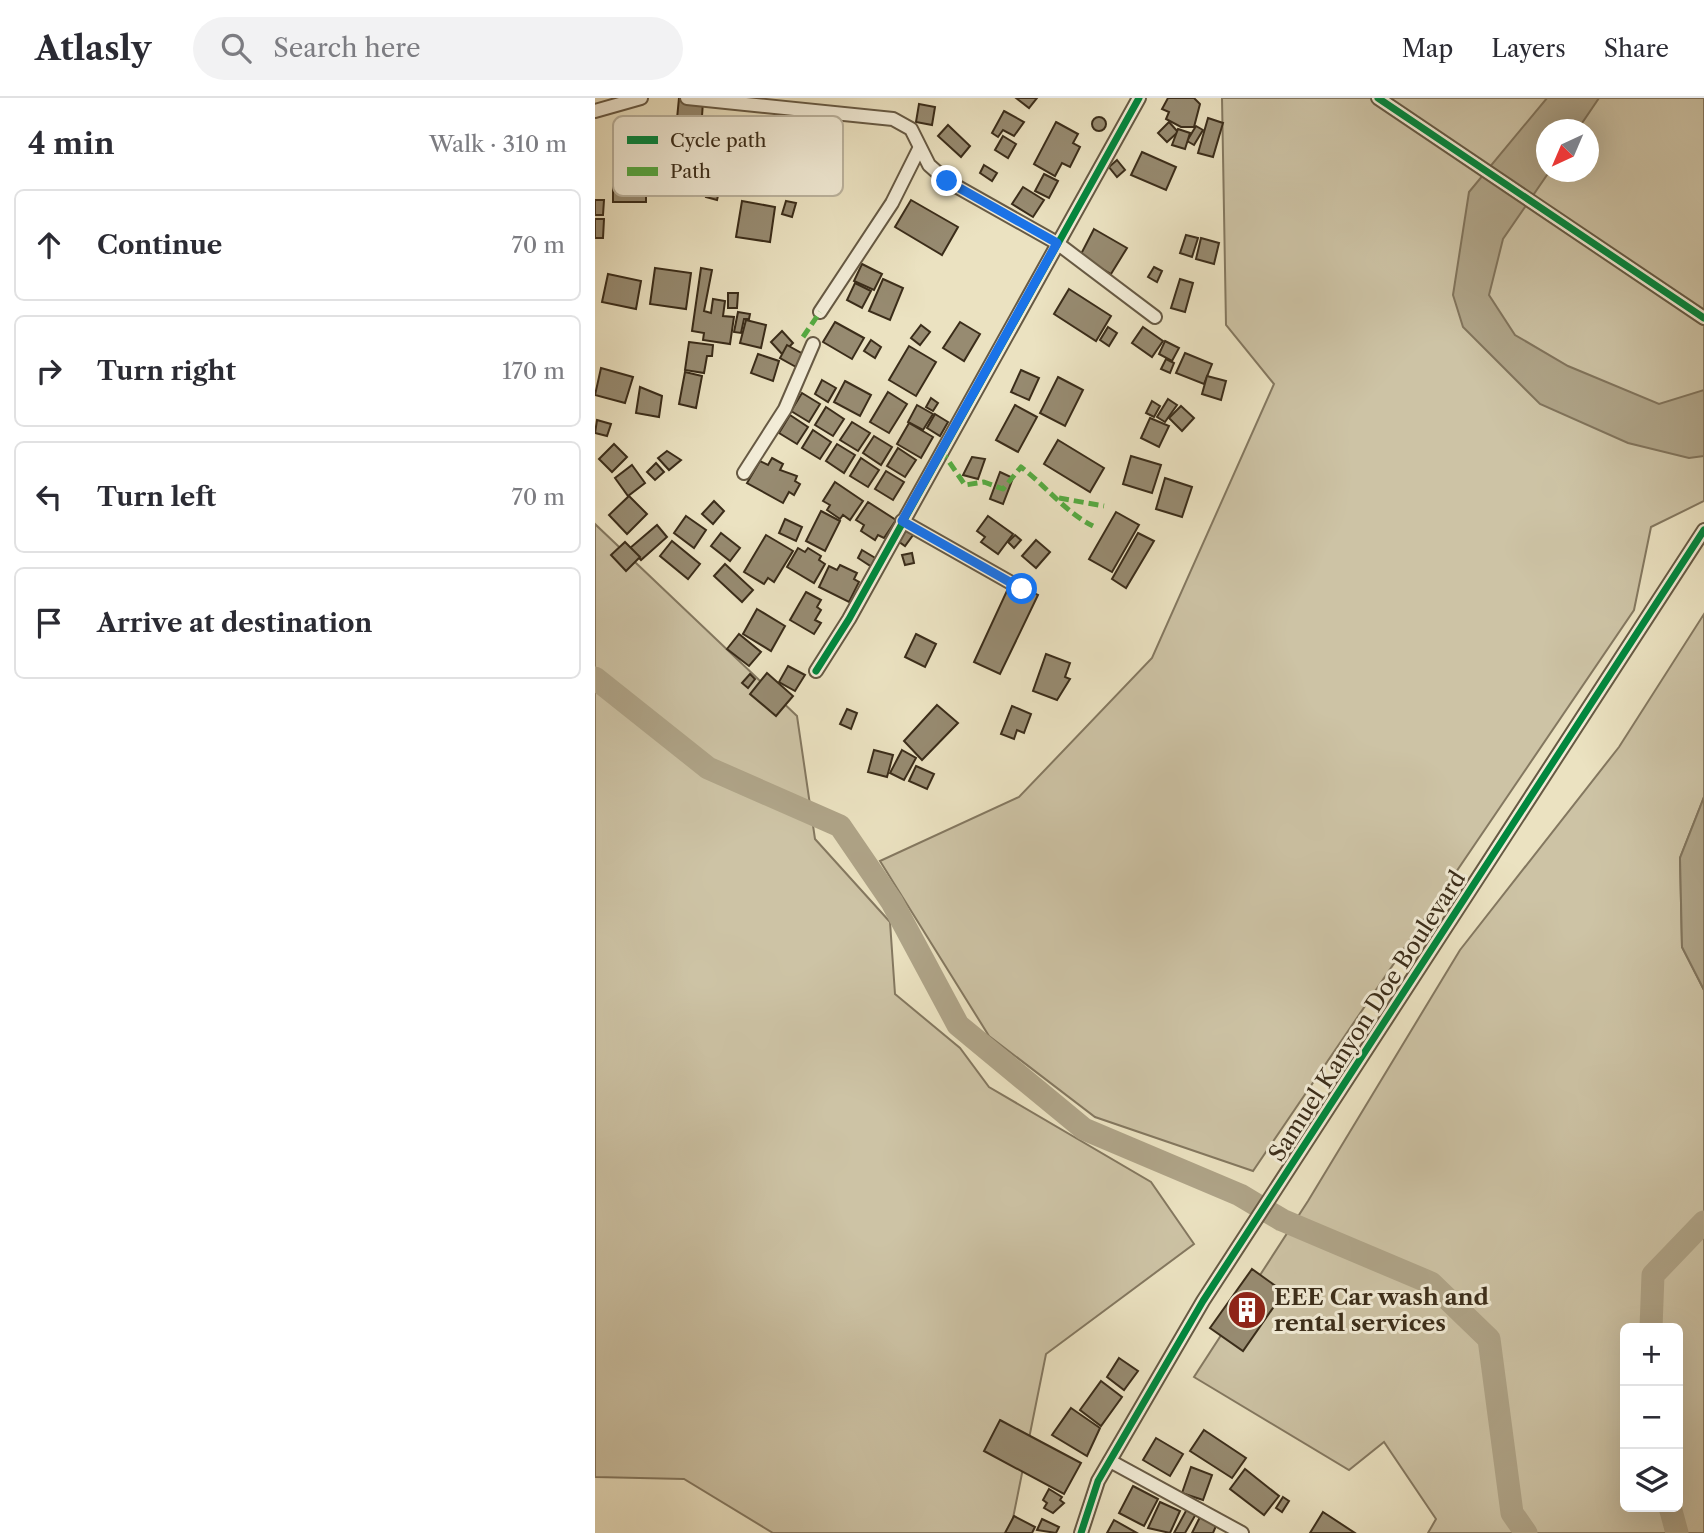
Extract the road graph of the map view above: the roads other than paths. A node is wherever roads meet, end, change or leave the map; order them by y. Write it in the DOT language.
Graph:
graph roads {
  1 [pos="641,98"];
  2 [pos="687,98"];
  3 [pos="1139,98"];
  4 [pos="1378,98"];
  5 [pos="595,111"];
  6 [pos="919,149"];
  7 [pos="1057,243"];
  8 [pos="820,313"];
  9 [pos="1156,317"];
  10 [pos="1704,318"];
  11 [pos="813,344"];
  12 [pos="744,473"];
  13 [pos="902,521"];
  14 [pos="1704,530"];
  15 [pos="1699,546"];
  16 [pos="1022,589"];
  17 [pos="816,671"];
  18 [pos="1110,1461"];
  19 [pos="1081,1533"];
  20 [pos="1242,1533"];
  1 -- 5 [label="street"];
  2 -- 6 [label="street"];
  3 -- 7 [label="street"];
  4 -- 10 [label="street"];
  6 -- 7 [label="street"];
  6 -- 8 [label="street"];
  7 -- 9 [label="street"];
  7 -- 13 [label="street"];
  11 -- 12 [label="street"];
  13 -- 16 [label="street"];
  13 -- 17 [label="street"];
  14 -- 15 [label="street, Samuel Kanyon Doe Boulevard"];
  15 -- 18 [label="street, Samuel Kanyon Doe Boulevard"];
  18 -- 19 [label="street, Samuel Kanyon Doe Boulevard"];
  18 -- 20 [label="street"];
}
